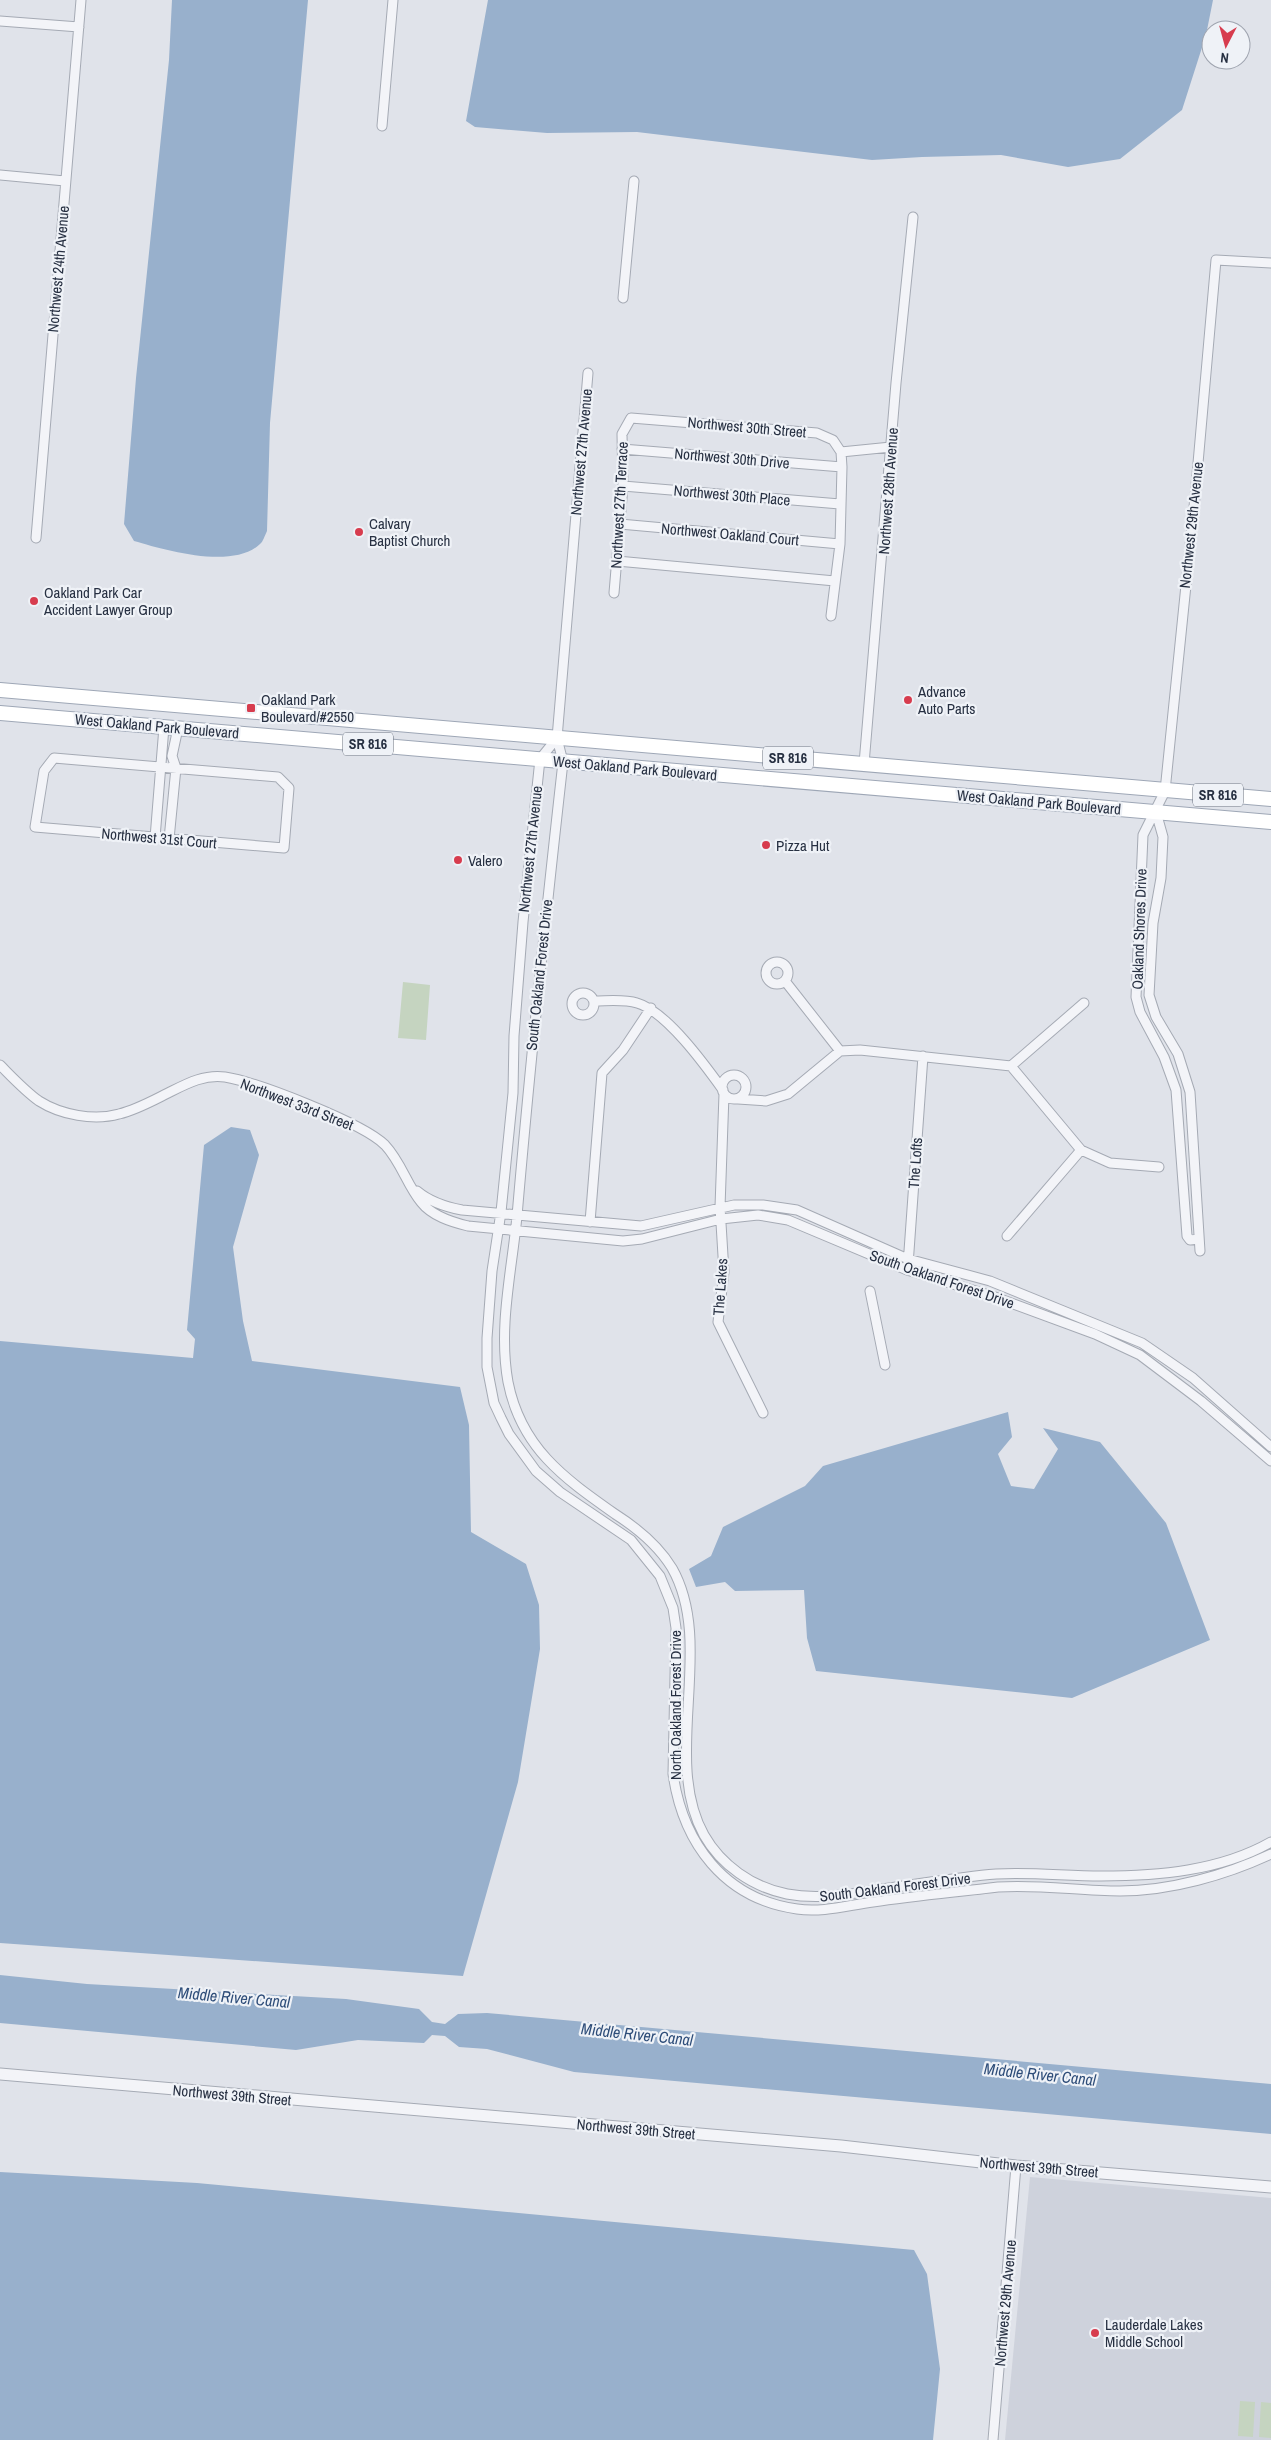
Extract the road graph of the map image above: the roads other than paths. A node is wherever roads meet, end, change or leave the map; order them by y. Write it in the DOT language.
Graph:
graph roads {
  1 [pos="81,0"];
  2 [pos="393,0"];
  3 [pos="0,21"];
  4 [pos="79,27"];
  5 [pos="382,126"];
  6 [pos="0,175"];
  7 [pos="65,181"];
  8 [pos="634,182"];
  9 [pos="913,217"];
  10 [pos="1271,263"];
  11 [pos="623,298"];
  12 [pos="588,373"];
  13 [pos="631,418"];
  14 [pos="891,447"];
  15 [pos="622,449"];
  16 [pos="841,452"];
  17 [pos="842,467"];
  18 [pos="623,486"];
  19 [pos="840,504"];
  20 [pos="620,524"];
  21 [pos="36,538"];
  22 [pos="840,544"];
  23 [pos="617,561"];
  24 [pos="835,581"];
  25 [pos="614,594"];
  26 [pos="831,616"];
  27 [pos="0,690"];
  28 [pos="168,704"];
  29 [pos="196,707"];
  30 [pos="0,713"];
  31 [pos="141,725"];
  32 [pos="171,727"];
  33 [pos="557,738"];
  34 [pos="540,759"];
  35 [pos="563,762"];
  36 [pos="864,764"];
  37 [pos="161,767"];
  38 [pos="176,768"];
  39 [pos="904,768"];
  40 [pos="839,785"];
  41 [pos="868,787"];
  42 [pos="1165,791"];
  43 [pos="1271,799"];
  44 [pos="1156,812"];
  45 [pos="1271,822"];
  46 [pos="155,838"];
  47 [pos="169,839"];
  48 [pos="785,981"];
  49 [pos="1150,999"];
  50 [pos="594,1001"];
  51 [pos="1137,1002"];
  52 [pos="1084,1003"];
  53 [pos="651,1008"];
  54 [pos="1162,1026"];
  55 [pos="1150,1033"];
  56 [pos="840,1051"];
  57 [pos="923,1056"];
  58 [pos="0,1065"];
  59 [pos="1011,1066"];
  60 [pos="710,1073"];
  61 [pos="726,1079"];
  62 [pos="746,1087"];
  63 [pos="723,1092"];
  64 [pos="774,1098"];
  65 [pos="736,1099"];
  66 [pos="724,1121"];
  67 [pos="1081,1150"];
  68 [pos="1159,1167"];
  69 [pos="412,1186"];
  70 [pos="720,1207"];
  71 [pos="501,1212"];
  72 [pos="517,1214"];
  73 [pos="720,1218"];
  74 [pos="590,1222"];
  75 [pos="497,1231"];
  76 [pos="515,1231"];
  77 [pos="1007,1236"];
  78 [pos="1199,1240"];
  79 [pos="1200,1251"];
  80 [pos="908,1259"];
  81 [pos="906,1270"];
  82 [pos="870,1291"];
  83 [pos="1033,1299"];
  84 [pos="1029,1310"];
  85 [pos="1154,1352"];
  86 [pos="1147,1360"];
  87 [pos="885,1365"];
  88 [pos="763,1412"];
  89 [pos="1271,1447"];
  90 [pos="1271,1461"];
  91 [pos="1271,1842"];
  92 [pos="1271,1854"];
  93 [pos="0,2074"];
  94 [pos="1016,2166"];
  95 [pos="1271,2187"];
  96 [pos="993,2440"];
  1 -- 4 [label="street, Northwest 24th Avenue"];
  2 -- 5 [label="street"];
  3 -- 4 [label="street"];
  4 -- 7 [label="street, Northwest 24th Avenue"];
  6 -- 7 [label="street"];
  7 -- 21 [label="street, Northwest 24th Avenue"];
  8 -- 11 [label="street"];
  9 -- 14 [label="street, Northwest 28th Avenue"];
  10 -- 42 [label="street, Northwest 29th Avenue"];
  12 -- 33 [label="street, Northwest 27th Avenue"];
  13 -- 15 [label="street, Northwest 27th Terrace"];
  13 -- 16 [label="street, Northwest 30th Street"];
  14 -- 16 [label="street"];
  14 -- 36 [label="street, Northwest 28th Avenue"];
  15 -- 17 [label="street, Northwest 30th Drive"];
  15 -- 18 [label="street, Northwest 27th Terrace"];
  16 -- 17 [label="street"];
  17 -- 19 [label="street"];
  18 -- 19 [label="street, Northwest 30th Place"];
  18 -- 20 [label="street, Northwest 27th Terrace"];
  19 -- 22 [label="street"];
  20 -- 22 [label="street, Northwest Oakland Court"];
  20 -- 23 [label="street, Northwest 27th Terrace"];
  22 -- 24 [label="street"];
  23 -- 24 [label="street"];
  23 -- 25 [label="street, Northwest 27th Terrace"];
  24 -- 26 [label="street"];
  27 -- 28 [label="main road, West Oakland Park Boulevard / SR 816"];
  28 -- 29 [label="main road, West Oakland Park Boulevard / SR 816"];
  28 -- 31 [label="main road"];
  29 -- 32 [label="main road"];
  29 -- 33 [label="main road, West Oakland Park Boulevard / SR 816"];
  30 -- 31 [label="main road, West Oakland Park Boulevard / SR 816"];
  31 -- 32 [label="main road, West Oakland Park Boulevard / SR 816"];
  32 -- 34 [label="main road, West Oakland Park Boulevard / SR 816"];
  32 -- 37 [label="street"];
  32 -- 38 [label="street"];
  33 -- 34 [label="street"];
  33 -- 35 [label="street, South Oakland Forest Drive"];
  33 -- 36 [label="main road, West Oakland Park Boulevard / SR 816"];
  34 -- 35 [label="main road, West Oakland Park Boulevard / SR 816"];
  34 -- 71 [label="street, Northwest 27th Avenue"];
  35 -- 40 [label="main road, West Oakland Park Boulevard / SR 816"];
  35 -- 72 [label="street, South Oakland Forest Drive"];
  36 -- 39 [label="main road, West Oakland Park Boulevard / SR 816"];
  36 -- 40 [label="main road"];
  37 -- 38 [label="street"];
  37 -- 46 [label="street"];
  37 -- 46 [label="street, Northwest 31st Court"];
  38 -- 47 [label="street"];
  38 -- 47 [label="street, Northwest 31st Court"];
  39 -- 41 [label="main road"];
  39 -- 42 [label="main road, West Oakland Park Boulevard / SR 816"];
  40 -- 41 [label="main road, West Oakland Park Boulevard / SR 816"];
  41 -- 44 [label="main road, West Oakland Park Boulevard / SR 816"];
  42 -- 43 [label="main road, West Oakland Park Boulevard / SR 816"];
  42 -- 44 [label="street, Oakland Shores Drive"];
  44 -- 45 [label="main road, West Oakland Park Boulevard / SR 816"];
  44 -- 49 [label="street, Oakland Shores Drive"];
  44 -- 51 [label="street, Oakland Shores Drive"];
  46 -- 47 [label="street, Northwest 31st Court"];
  48 -- 56 [label="street"];
  49 -- 51 [label="street"];
  49 -- 54 [label="street, Oakland Shores Drive"];
  50 -- 53 [label="street"];
  51 -- 55 [label="street, Oakland Shores Drive"];
  52 -- 59 [label="street"];
  53 -- 60 [label="street"];
  53 -- 74 [label="street"];
  54 -- 55 [label="street"];
  54 -- 78 [label="street, Oakland Shores Drive"];
  55 -- 78 [label="street, Oakland Shores Drive"];
  56 -- 57 [label="street"];
  56 -- 64 [label="street"];
  57 -- 59 [label="street"];
  57 -- 80 [label="street, The Lofts"];
  58 -- 69 [label="street, Northwest 33rd Street"];
  59 -- 67 [label="street"];
  60 -- 61 [label="street"];
  60 -- 63 [label="street"];
  61 -- 62 [label="street"];
  61 -- 63 [label="street"];
  62 -- 64 [label="street"];
  62 -- 65 [label="street"];
  63 -- 65 [label="street"];
  63 -- 66 [label="street, The Lakes"];
  64 -- 65 [label="street"];
  65 -- 66 [label="street, The Lakes"];
  66 -- 70 [label="street, The Lakes"];
  67 -- 68 [label="street"];
  67 -- 77 [label="street"];
  69 -- 71 [label="street, Northwest 33rd Street"];
  69 -- 75 [label="street, Northwest 33rd Street"];
  70 -- 73 [label="street, The Lakes"];
  70 -- 74 [label="street, South Oakland Forest Drive"];
  70 -- 80 [label="street, South Oakland Forest Drive"];
  71 -- 72 [label="street, South Oakland Forest Drive"];
  71 -- 75 [label="street, North Oakland Forest Drive"];
  72 -- 74 [label="street, South Oakland Forest Drive"];
  72 -- 76 [label="street, South Oakland Forest Drive"];
  73 -- 76 [label="street, South Oakland Forest Drive"];
  73 -- 81 [label="street, South Oakland Forest Drive"];
  73 -- 88 [label="street, The Lakes"];
  75 -- 76 [label="street, South Oakland Forest Drive"];
  75 -- 92 [label="street, North Oakland Forest Drive"];
  76 -- 91 [label="street, South Oakland Forest Drive"];
  78 -- 79 [label="street, Oakland Shores Drive"];
  80 -- 81 [label="street, The Lofts"];
  80 -- 83 [label="street, South Oakland Forest Drive"];
  81 -- 84 [label="street, South Oakland Forest Drive"];
  82 -- 87 [label="street"];
  83 -- 84 [label="street"];
  83 -- 85 [label="street, South Oakland Forest Drive"];
  84 -- 86 [label="street, South Oakland Forest Drive"];
  85 -- 86 [label="street"];
  85 -- 89 [label="street, South Oakland Forest Drive"];
  86 -- 90 [label="street, South Oakland Forest Drive"];
  93 -- 94 [label="street, Northwest 39th Street"];
  94 -- 95 [label="street, Northwest 39th Street"];
  94 -- 96 [label="street, Northwest 29th Avenue"];
}
